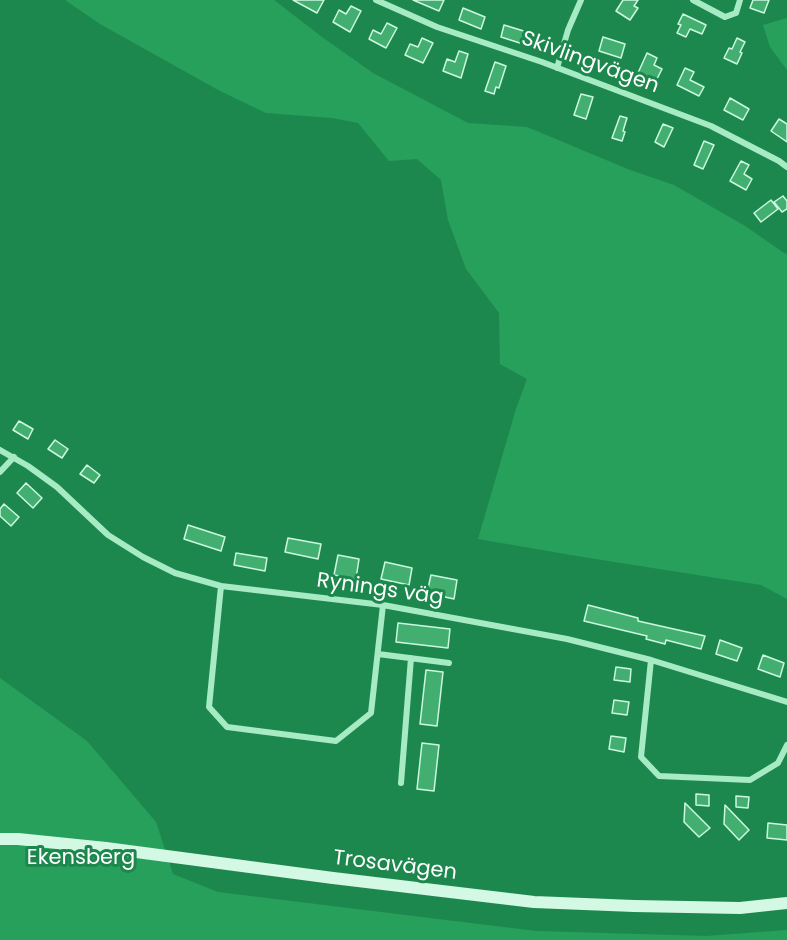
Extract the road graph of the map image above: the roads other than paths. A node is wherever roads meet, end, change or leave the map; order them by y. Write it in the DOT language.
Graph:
graph roads {
  1 [pos="376,0"];
  2 [pos="581,0"];
  3 [pos="693,0"];
  4 [pos="740,0"];
  5 [pos="557,68"];
  6 [pos="787,167"];
  7 [pos="0,450"];
  8 [pos="14,458"];
  9 [pos="0,472"];
  10 [pos="221,586"];
  11 [pos="383,605"];
  12 [pos="378,654"];
  13 [pos="411,658"];
  14 [pos="651,660"];
  15 [pos="449,663"];
  16 [pos="787,702"];
  17 [pos="787,745"];
  18 [pos="401,783"];
  19 [pos="0,839"];
  20 [pos="787,903"];
  1 -- 5 [label="street, Skivlingvägen"];
  2 -- 5 [label="street"];
  3 -- 4 [label="street"];
  5 -- 6 [label="street, Skivlingvägen"];
  7 -- 8 [label="street, Rynings väg"];
  8 -- 9 [label="street"];
  8 -- 10 [label="street, Rynings väg"];
  10 -- 11 [label="street, Rynings väg"];
  10 -- 12 [label="street"];
  11 -- 12 [label="street"];
  11 -- 14 [label="street, Rynings väg"];
  12 -- 13 [label="street"];
  13 -- 15 [label="street"];
  13 -- 18 [label="street"];
  14 -- 16 [label="street, Rynings väg"];
  14 -- 17 [label="street"];
  19 -- 20 [label="main road, Trosavägen"];
}
